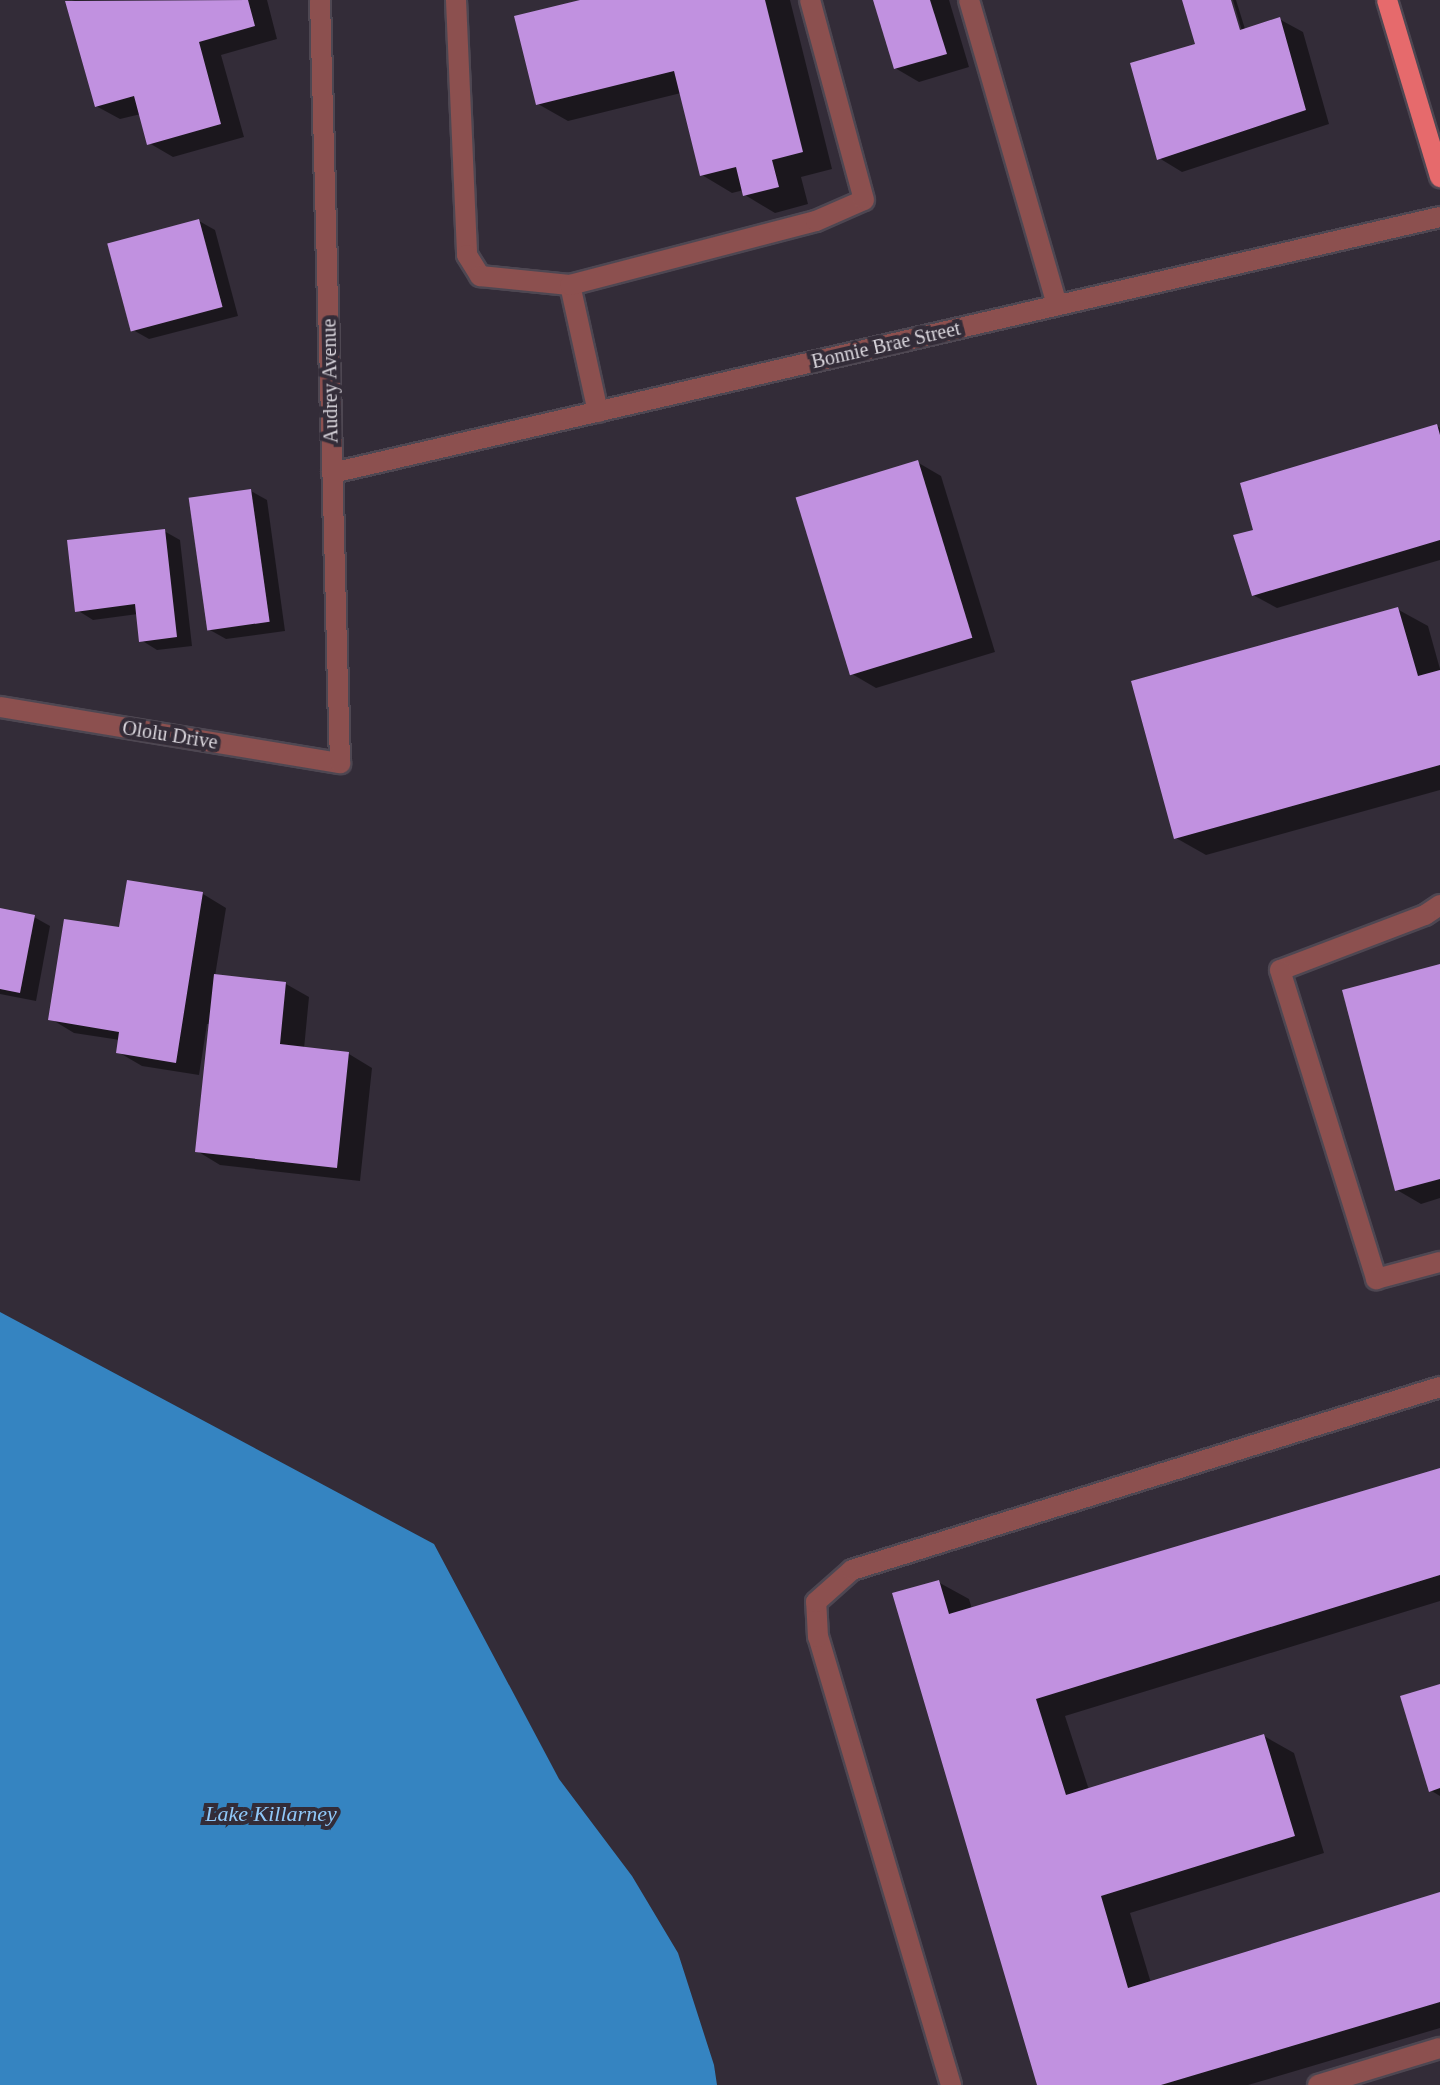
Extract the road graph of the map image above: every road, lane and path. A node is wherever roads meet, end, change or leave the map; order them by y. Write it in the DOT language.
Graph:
graph roads {
  1 [pos="320,0"];
  2 [pos="456,0"];
  3 [pos="810,0"];
  4 [pos="969,0"];
  5 [pos="1387,0"];
  6 [pos="1440,177"];
  7 [pos="1440,217"];
  8 [pos="570,285"];
  9 [pos="1057,305"];
  10 [pos="598,412"];
  11 [pos="332,473"];
  12 [pos="0,707"];
  13 [pos="340,763"];
  14 [pos="1440,905"];
  15 [pos="1440,1262"];
  16 [pos="1440,1387"];
  17 [pos="1440,2048"];
  18 [pos="951,2085"];
  19 [pos="1318,2085"];
  1 -- 11 [label="street, Audrey Avenue"];
  2 -- 8 [label="street"];
  3 -- 8 [label="street"];
  4 -- 9 [label="street"];
  5 -- 6 [label="main road"];
  7 -- 9 [label="street, Bonnie Brae Street"];
  8 -- 10 [label="street"];
  9 -- 10 [label="street, Bonnie Brae Street"];
  10 -- 11 [label="street, Bonnie Brae Street"];
  11 -- 13 [label="street, Audrey Avenue"];
  12 -- 13 [label="street, Ololu Drive"];
  14 -- 15 [label="street"];
  16 -- 18 [label="street"];
  17 -- 19 [label="street"];
}
